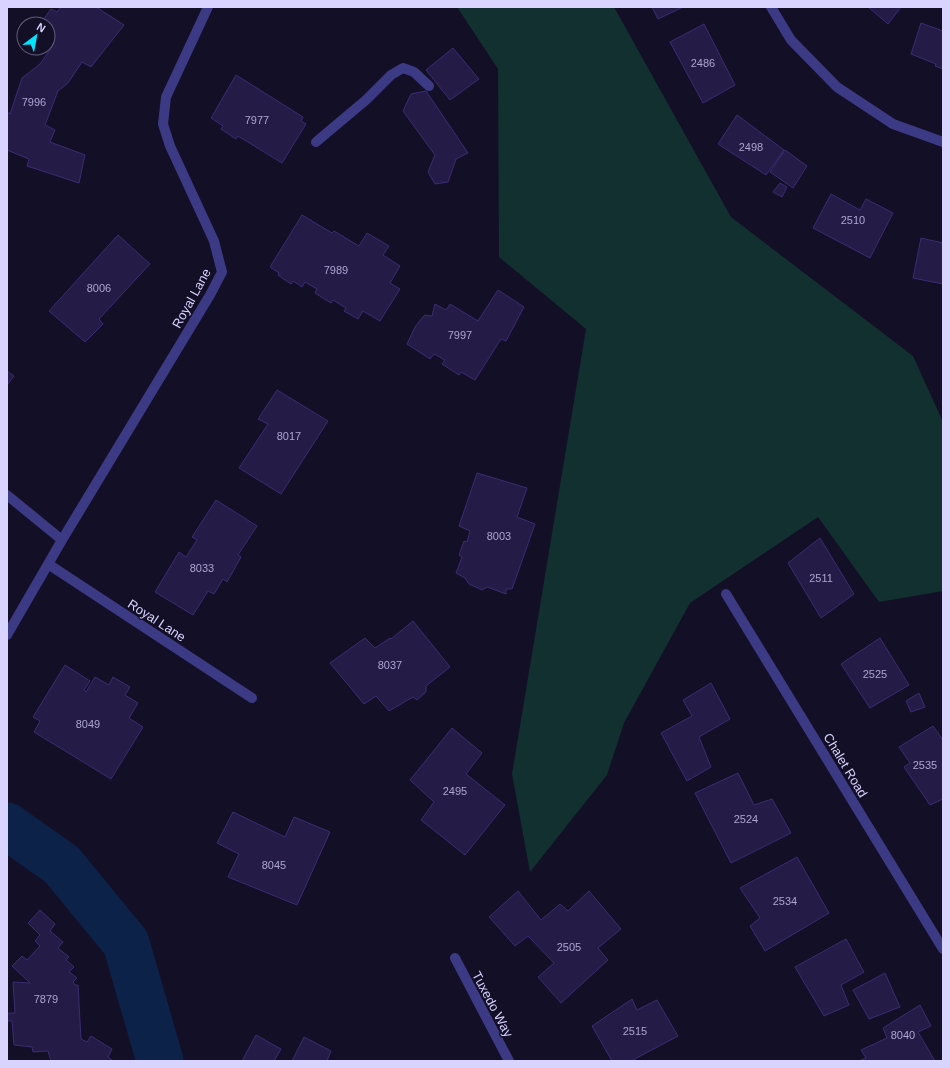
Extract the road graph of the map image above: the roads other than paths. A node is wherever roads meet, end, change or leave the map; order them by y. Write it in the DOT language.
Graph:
graph roads {
  1 [pos="208,7"];
  2 [pos="771,7"];
  3 [pos="429,86"];
  4 [pos="316,142"];
  5 [pos="943,142"];
  6 [pos="7,495"];
  7 [pos="62,540"];
  8 [pos="48,564"];
  9 [pos="726,594"];
  10 [pos="7,635"];
  11 [pos="252,698"];
  12 [pos="943,950"];
  13 [pos="455,958"];
  14 [pos="509,1061"];
  1 -- 7 [label="street, Royal Lane"];
  2 -- 5 [label="street"];
  3 -- 4 [label="street"];
  6 -- 7 [label="street"];
  7 -- 8 [label="street, Royal Lane"];
  8 -- 10 [label="street, Royal Lane"];
  8 -- 11 [label="street, Royal Lane"];
  9 -- 12 [label="street, Chalet Road"];
  13 -- 14 [label="street, Tuxedo Way"];
}
